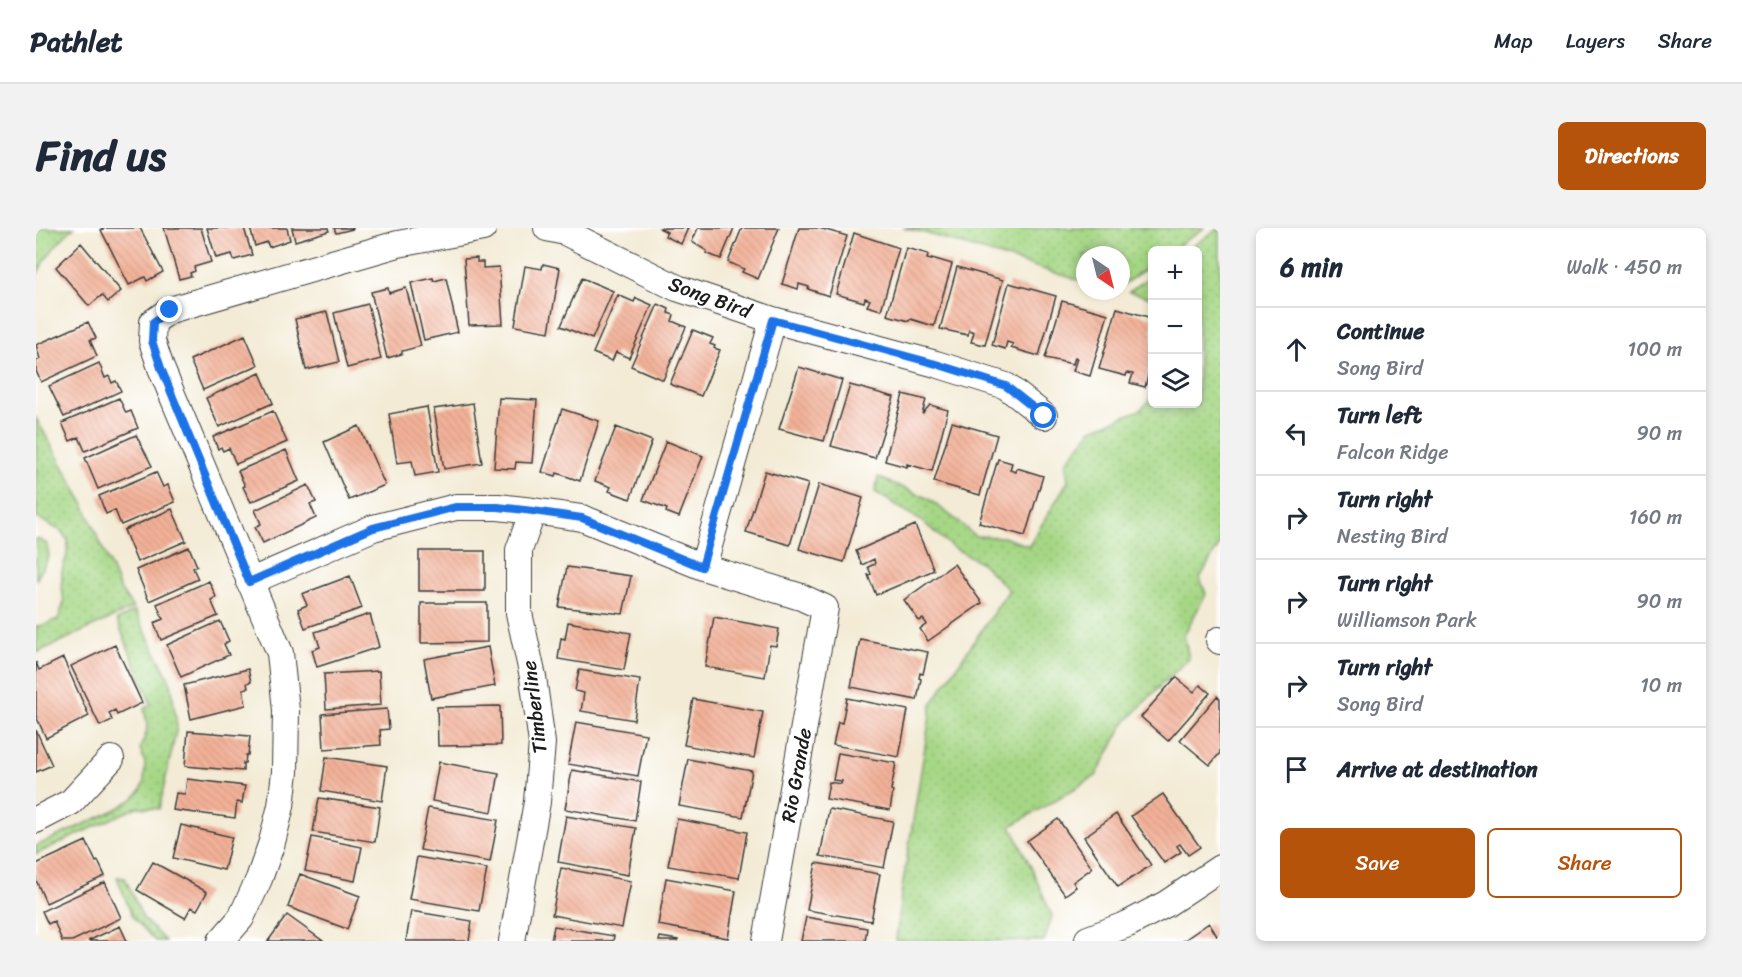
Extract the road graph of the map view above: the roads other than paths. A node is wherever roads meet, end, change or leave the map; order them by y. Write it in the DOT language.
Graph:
graph roads {
  1 [pos="483,228"];
  2 [pos="547,228"];
  3 [pos="773,320"];
  4 [pos="1044,416"];
  5 [pos="533,511"];
  6 [pos="702,567"];
  7 [pos="249,582"];
  8 [pos="111,759"];
  9 [pos="36,820"];
  10 [pos="1220,868"];
  11 [pos="1088,939"];
  12 [pos="221,941"];
  13 [pos="512,941"];
  14 [pos="766,941"];
  1 -- 7 [label="street"];
  2 -- 3 [label="street, Song Bird"];
  3 -- 4 [label="street, Song Bird"];
  3 -- 6 [label="street"];
  5 -- 6 [label="street"];
  5 -- 7 [label="street"];
  5 -- 13 [label="street, Timberline"];
  6 -- 14 [label="street, Rio Grande"];
  7 -- 12 [label="street"];
  8 -- 9 [label="street"];
  10 -- 11 [label="street"];
}
